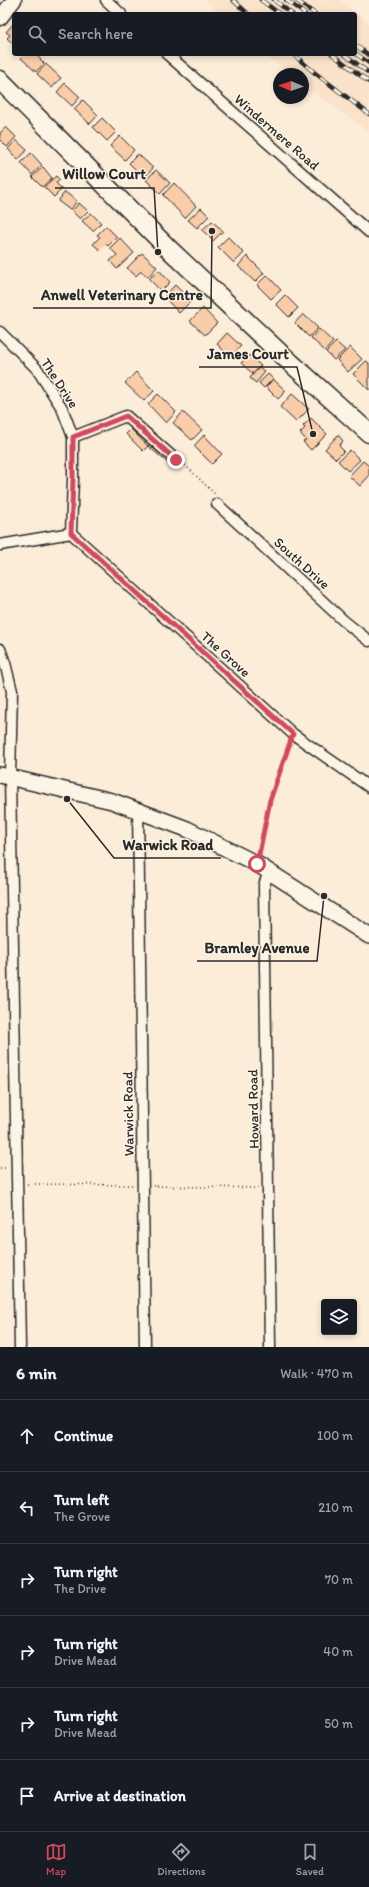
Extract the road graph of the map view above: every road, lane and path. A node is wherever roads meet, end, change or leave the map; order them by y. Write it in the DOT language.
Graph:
graph roads {
  1 [pos="14,0"];
  2 [pos="106,0"];
  3 [pos="120,12"];
  4 [pos="0,18"];
  5 [pos="169,56"];
  6 [pos="0,80"];
  7 [pos="369,232"];
  8 [pos="0,332"];
  9 [pos="369,433"];
  10 [pos="73,437"];
  11 [pos="176,460"];
  12 [pos="217,504"];
  13 [pos="71,533"];
  14 [pos="0,545"];
  15 [pos="369,641"];
  16 [pos="0,648"];
  17 [pos="293,734"];
  18 [pos="5,776"];
  19 [pos="369,787"];
  20 [pos="138,810"];
  21 [pos="263,868"];
  22 [pos="369,936"];
  23 [pos="17,1184"];
  24 [pos="143,1186"];
  25 [pos="268,1188"];
  26 [pos="20,1347"];
  27 [pos="145,1347"];
  28 [pos="270,1347"];
  1 -- 4 [label="main road"];
  2 -- 3 [label="street"];
  5 -- 7 [label="street, Windermere Road"];
  6 -- 9 [label="highway"];
  8 -- 10 [label="street, The Drive"];
  10 -- 11 [label="street"];
  10 -- 13 [label="street, The Drive"];
  11 -- 12 [label="path"];
  12 -- 15 [label="street, South Drive"];
  13 -- 14 [label="street"];
  13 -- 17 [label="street, The Grove"];
  16 -- 18 [label="street"];
  17 -- 19 [label="street, The Grove"];
  17 -- 21 [label="path"];
  18 -- 20 [label="main road"];
  18 -- 23 [label="street"];
  20 -- 21 [label="main road"];
  20 -- 24 [label="street, Warwick Road"];
  21 -- 22 [label="main road"];
  21 -- 25 [label="street, Howard Road"];
  23 -- 24 [label="path"];
  23 -- 26 [label="street"];
  24 -- 25 [label="path"];
  24 -- 27 [label="street, Warwick Road"];
  25 -- 28 [label="street, Howard Road"];
}
